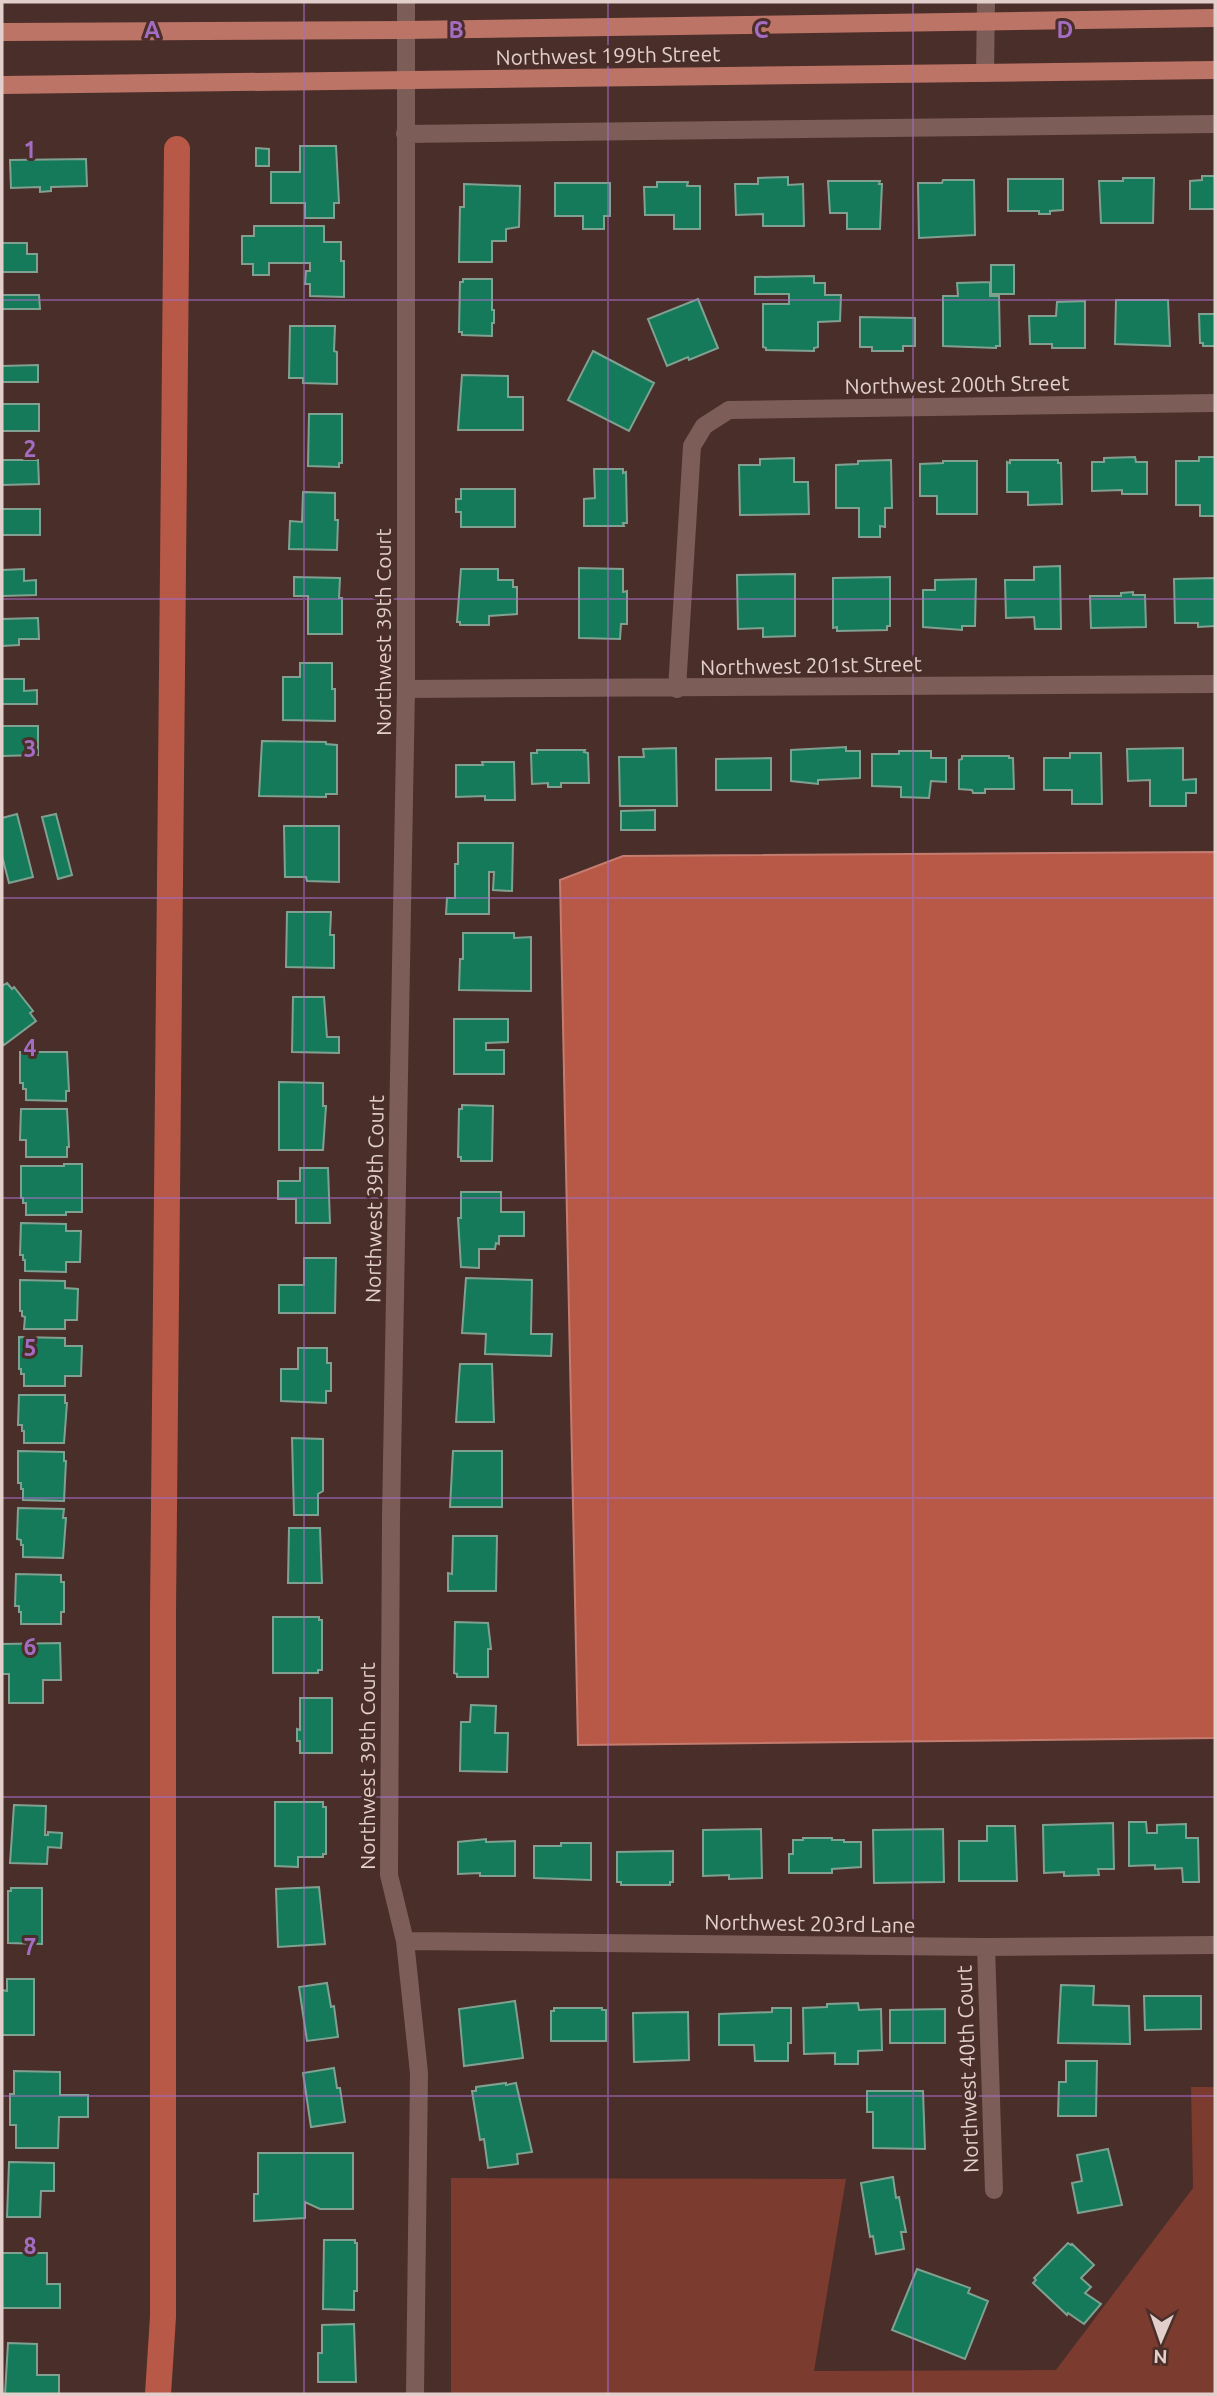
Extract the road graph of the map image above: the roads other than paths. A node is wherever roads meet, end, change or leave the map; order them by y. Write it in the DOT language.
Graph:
graph roads {
  1 [pos="406,2"];
  2 [pos="986,2"];
  3 [pos="1215,18"];
  4 [pos="985,20"];
  5 [pos="406,30"];
  6 [pos="2,32"];
  7 [pos="1215,70"];
  8 [pos="985,73"];
  9 [pos="405,80"];
  10 [pos="2,85"];
  11 [pos="1215,124"];
  12 [pos="405,134"];
  13 [pos="1215,403"];
  14 [pos="1215,684"];
  15 [pos="406,689"];
  16 [pos="677,689"];
  17 [pos="405,1941"];
  18 [pos="1215,1945"];
  19 [pos="986,1947"];
  20 [pos="994,2190"];
  21 [pos="415,2394"];
  1 -- 5 [label="street, Northwest 39th Court"];
  2 -- 4 [label="street"];
  3 -- 4 [label="main road, Northwest 199th Street"];
  4 -- 5 [label="main road, Northwest 199th Street"];
  4 -- 8 [label="street"];
  5 -- 6 [label="main road, Northwest 199th Street"];
  5 -- 9 [label="street, Northwest 39th Court"];
  7 -- 8 [label="main road, Northwest 199th Street"];
  8 -- 9 [label="main road, Northwest 199th Street"];
  9 -- 10 [label="main road, Northwest 199th Street"];
  9 -- 12 [label="street, Northwest 39th Court"];
  11 -- 12 [label="street"];
  12 -- 15 [label="street, Northwest 39th Court"];
  13 -- 16 [label="street, Northwest 200th Street"];
  14 -- 16 [label="street, Northwest 201st Street"];
  15 -- 16 [label="street, Northwest 201st Street"];
  15 -- 17 [label="street, Northwest 39th Court"];
  17 -- 19 [label="street, Northwest 203rd Lane"];
  17 -- 21 [label="street, Northwest 39th Court"];
  18 -- 19 [label="street, Northwest 203rd Lane"];
  19 -- 20 [label="street, Northwest 40th Court"];
}
